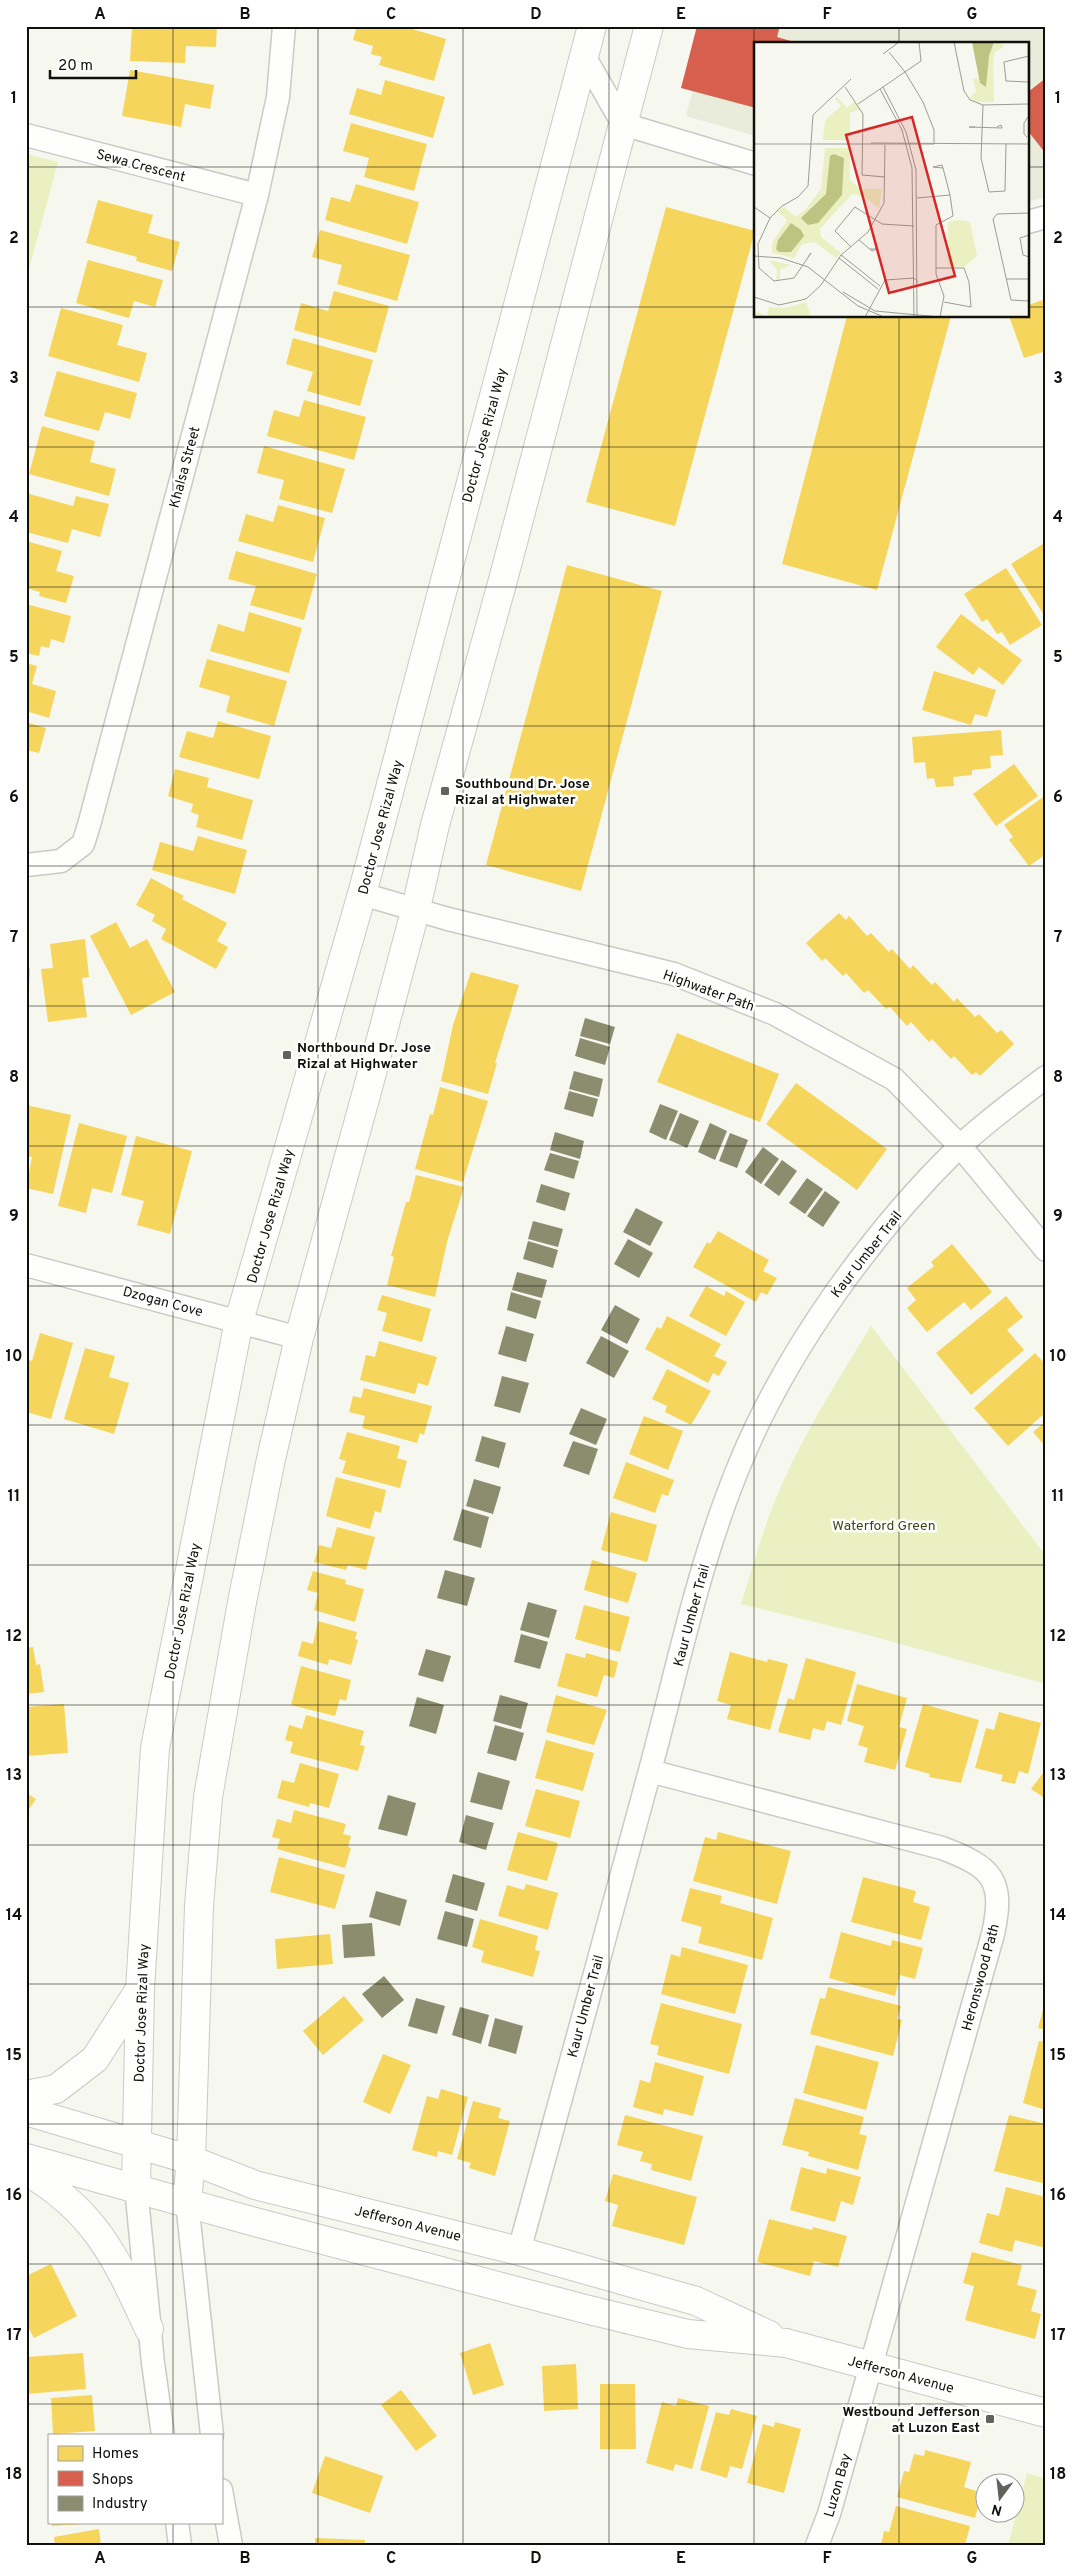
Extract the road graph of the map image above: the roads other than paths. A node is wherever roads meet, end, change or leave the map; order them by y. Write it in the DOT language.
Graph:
graph roads {
  1 [pos="284,26"];
  2 [pos="592,26"];
  3 [pos="650,26"];
  4 [pos="584,56"];
  5 [pos="624,124"];
  6 [pos="26,135"];
  7 [pos="754,163"];
  8 [pos="257,195"];
  9 [pos="1046,217"];
  10 [pos="1030,221"];
  11 [pos="26,864"];
  12 [pos="362,894"];
  13 [pos="416,908"];
  14 [pos="1046,1078"];
  15 [pos="960,1146"];
  16 [pos="1046,1250"];
  17 [pos="26,1265"];
  18 [pos="239,1321"];
  19 [pos="299,1338"];
  20 [pos="650,1771"];
  21 [pos="140,1989"];
  22 [pos="26,2095"];
  23 [pos="26,2111"];
  24 [pos="138,2144"];
  25 [pos="26,2158"];
  26 [pos="190,2160"];
  27 [pos="26,2171"];
  28 [pos="136,2187"];
  29 [pos="187,2202"];
  30 [pos="520,2251"];
  31 [pos="149,2329"];
  32 [pos="786,2343"];
  33 [pos="871,2366"];
  34 [pos="1046,2413"];
  35 [pos="163,2434"];
  36 [pos="212,2434"];
  37 [pos="222,2496"];
  38 [pos="176,2524"];
  39 [pos="180,2545"];
  40 [pos="231,2545"];
  41 [pos="817,2545"];
  1 -- 8 [label="street, Khalsa Street"];
  2 -- 4 [label="street, Doctor Jose Rizal Way"];
  3 -- 5 [label="street"];
  4 -- 5 [label="street"];
  4 -- 12 [label="street, Doctor Jose Rizal Way"];
  5 -- 7 [label="street"];
  5 -- 13 [label="street"];
  6 -- 8 [label="street, Sewa Crescent"];
  8 -- 11 [label="street, Khalsa Street"];
  9 -- 10 [label="street"];
  12 -- 13 [label="street, Highwater Path"];
  12 -- 18 [label="street, Doctor Jose Rizal Way"];
  13 -- 15 [label="street, Highwater Path"];
  13 -- 19 [label="street"];
  14 -- 15 [label="street, Kaur Umber Trail"];
  15 -- 16 [label="street, Highwater Path"];
  15 -- 20 [label="street, Kaur Umber Trail"];
  17 -- 18 [label="street, Dzogan Cove"];
  18 -- 19 [label="street, Dzogan Cove"];
  18 -- 21 [label="street, Doctor Jose Rizal Way"];
  19 -- 26 [label="street"];
  20 -- 30 [label="street, Kaur Umber Trail"];
  20 -- 33 [label="street, Heronswood Path"];
  21 -- 22 [label="street"];
  21 -- 24 [label="street, Doctor Jose Rizal Way"];
  23 -- 24 [label="street, Jefferson Avenue"];
  24 -- 26 [label="street, Jefferson Avenue"];
  24 -- 28 [label="street, Doctor Jose Rizal Way"];
  25 -- 28 [label="street, Jefferson Avenue"];
  26 -- 29 [label="street"];
  26 -- 30 [label="street, Jefferson Avenue"];
  27 -- 31 [label="street"];
  28 -- 29 [label="street, Jefferson Avenue"];
  28 -- 31 [label="street, Doctor Jose Rizal Way"];
  29 -- 32 [label="street, Jefferson Avenue"];
  29 -- 36 [label="street"];
  30 -- 32 [label="street, Jefferson Avenue"];
  31 -- 35 [label="street, Doctor Jose Rizal Way"];
  32 -- 33 [label="street, Jefferson Avenue"];
  33 -- 34 [label="street, Jefferson Avenue"];
  33 -- 41 [label="street, Luzon Bay"];
  37 -- 40 [label="street"];
  38 -- 39 [label="street"];
}
